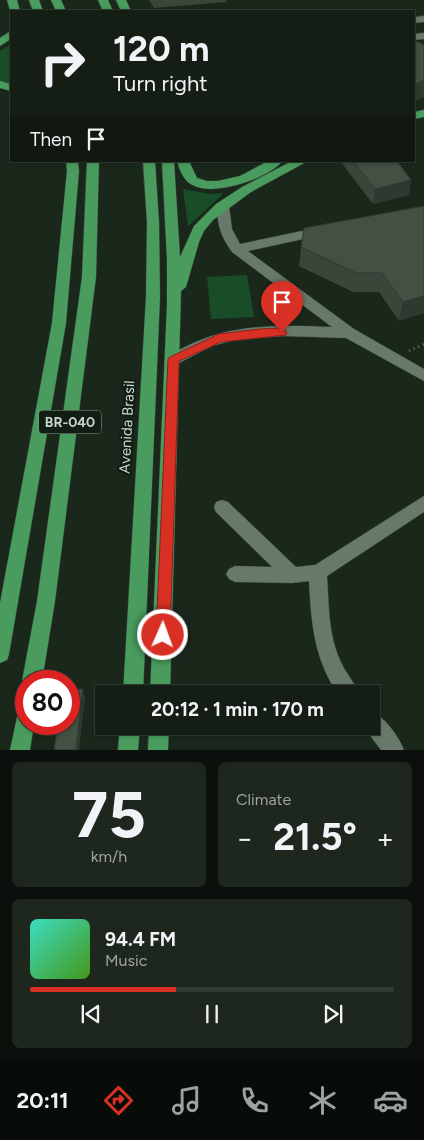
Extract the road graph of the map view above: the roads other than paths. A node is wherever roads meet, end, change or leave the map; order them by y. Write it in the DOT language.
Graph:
graph roads {
  1 [pos="10,35"];
  2 [pos="0,43"];
  3 [pos="72,162"];
  4 [pos="93,162"];
  5 [pos="149,162"];
  6 [pos="168,162"];
  7 [pos="183,162"];
  8 [pos="275,162"];
  9 [pos="300,162"];
  10 [pos="223,206"];
  11 [pos="330,229"];
  12 [pos="237,249"];
  13 [pos="174,304"];
  14 [pos="349,333"];
  15 [pos="174,359"];
  16 [pos="424,376"];
  17 [pos="424,503"];
  18 [pos="222,507"];
  19 [pos="318,572"];
  20 [pos="234,574"];
  21 [pos="292,574"];
  22 [pos="0,654"];
  23 [pos="34,670"];
  24 [pos="132,685"];
  25 [pos="160,685"];
  26 [pos="344,685"];
  27 [pos="380,732"];
  28 [pos="23,735"];
  29 [pos="129,735"];
  30 [pos="159,735"];
  31 [pos="20,750"];
  32 [pos="128,750"];
  33 [pos="158,750"];
  34 [pos="394,750"];
  1 -- 2 [label="highway"];
  3 -- 22 [label="highway"];
  4 -- 23 [label="highway, BR-040"];
  5 -- 24 [label="highway, Avenida Brasil"];
  6 -- 13 [label="highway"];
  7 -- 8 [label="highway"];
  9 -- 10 [label="highway"];
  10 -- 12 [label="street"];
  10 -- 13 [label="highway"];
  11 -- 12 [label="street"];
  12 -- 14 [label="street"];
  13 -- 15 [label="highway"];
  14 -- 15 [label="street"];
  14 -- 16 [label="street"];
  15 -- 25 [label="highway"];
  17 -- 19 [label="street"];
  18 -- 21 [label="street"];
  19 -- 21 [label="street"];
  19 -- 26 [label="street"];
  20 -- 21 [label="street"];
  27 -- 34 [label="street"];
  28 -- 31 [label="highway"];
  29 -- 32 [label="highway"];
  30 -- 33 [label="highway"];
}
